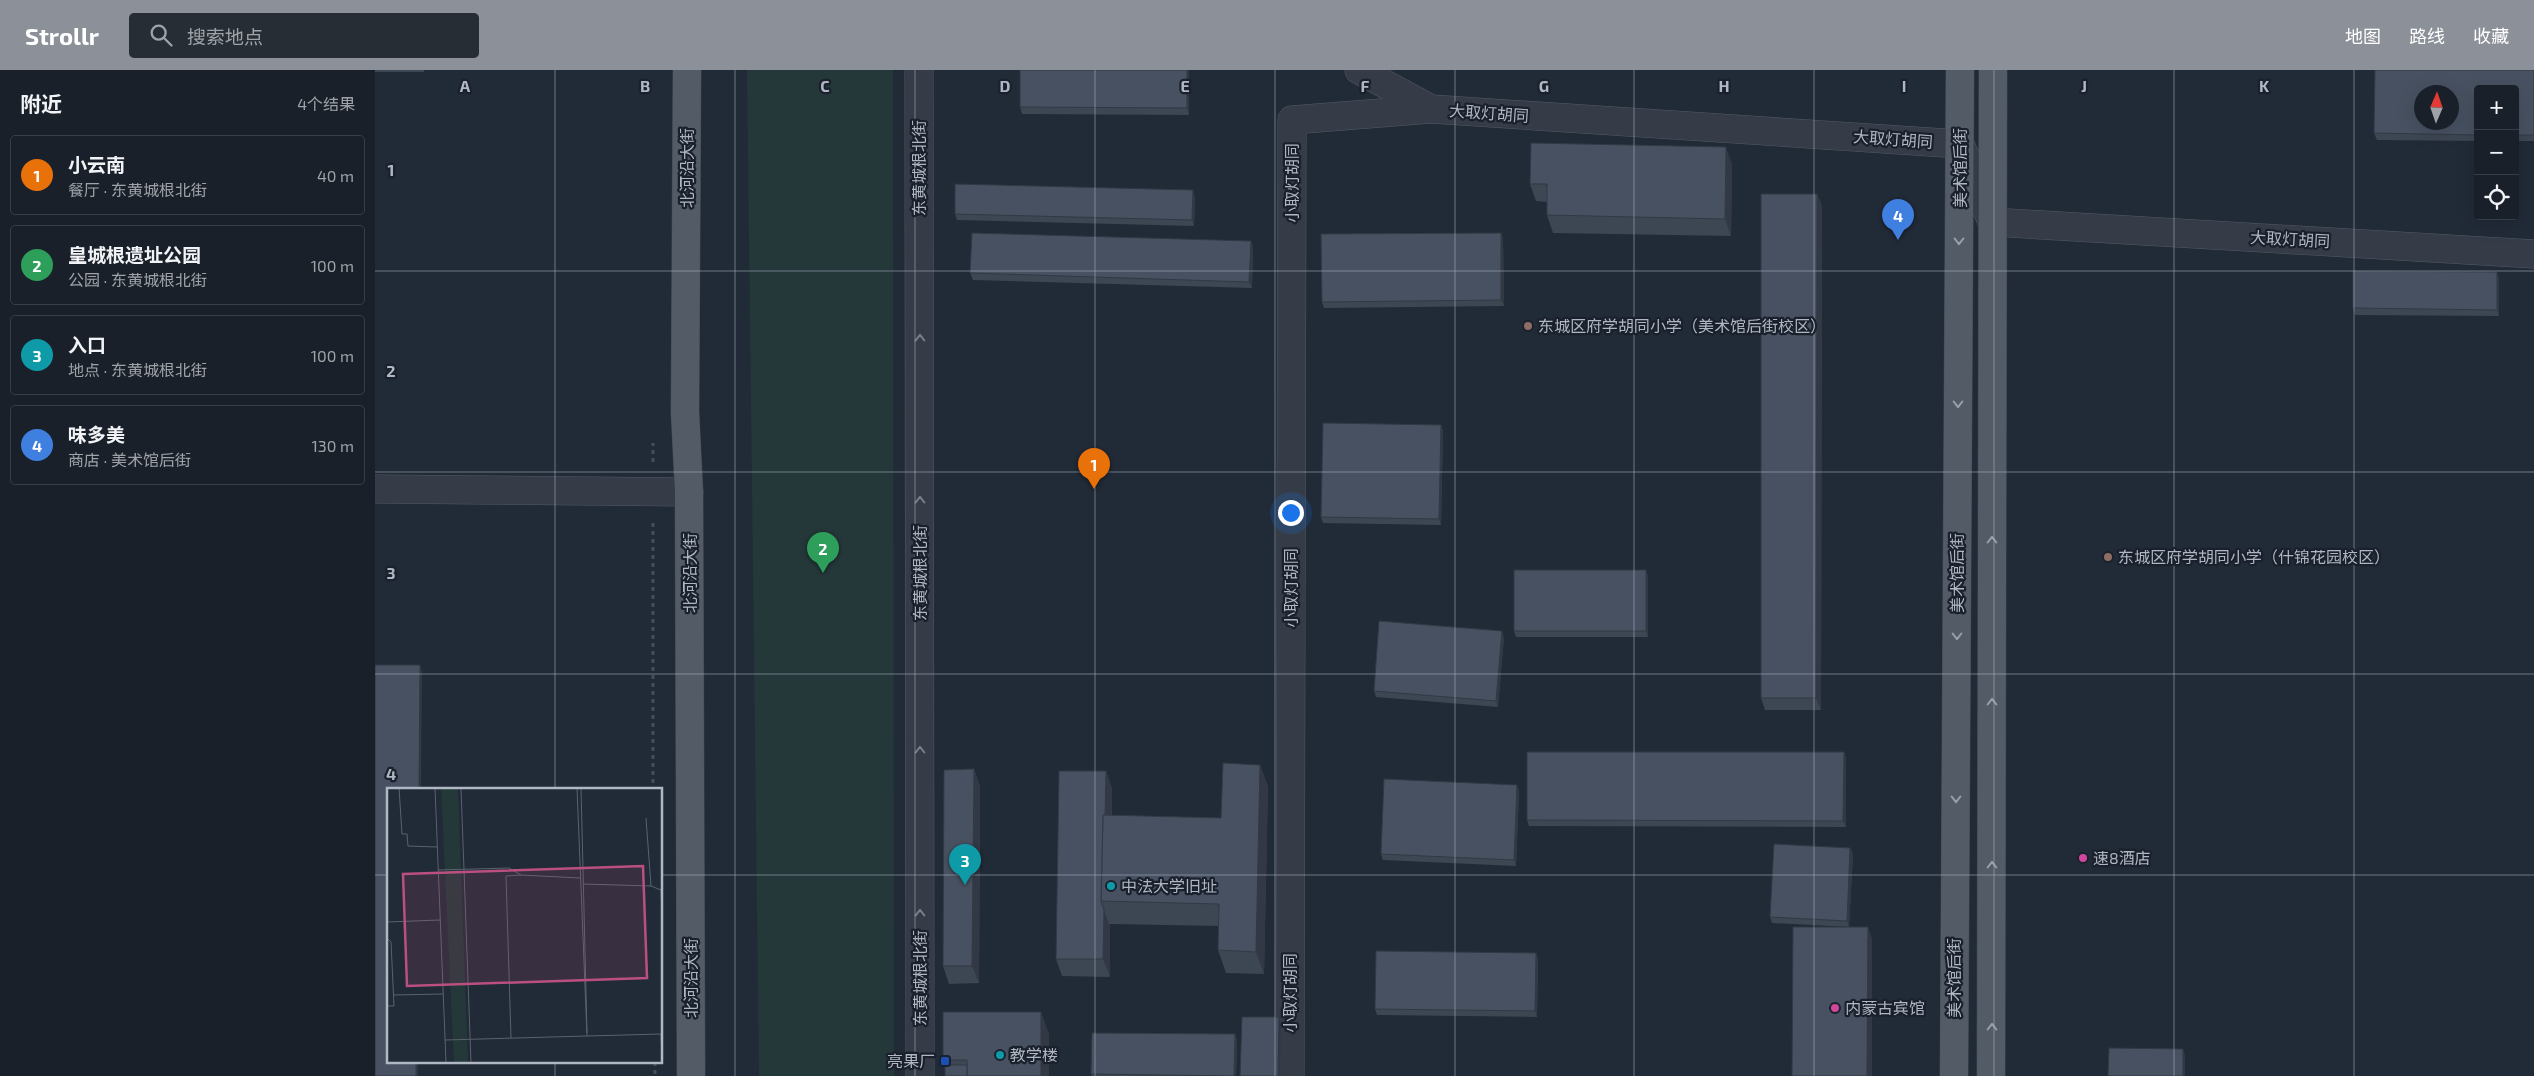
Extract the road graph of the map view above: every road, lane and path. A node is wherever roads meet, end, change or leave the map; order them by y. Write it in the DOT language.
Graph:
graph roads {
  1 [pos="687,70"];
  2 [pos="919,70"];
  3 [pos="1359,70"];
  4 [pos="1960,70"];
  5 [pos="1993,70"];
  6 [pos="1431,109"];
  7 [pos="1960,144"];
  8 [pos="1992,222"];
  9 [pos="2534,254"];
  10 [pos="375,489"];
  11 [pos="689,492"];
  12 [pos="691,1076"];
  13 [pos="921,1076"];
  14 [pos="1290,1076"];
  15 [pos="1954,1076"];
  16 [pos="1991,1076"];
  1 -- 11 [label="main road, 北河沿大街"];
  13 -- 2 [label="street, 东黄城根北街, one-way"];
  3 -- 6 [label="street, 大取灯胡同"];
  4 -- 7 [label="main road, 美术馆后街"];
  5 -- 8 [label="main road, 美术馆后街"];
  6 -- 7 [label="street, 大取灯胡同"];
  6 -- 14 [label="street, 小取灯胡同"];
  7 -- 8 [label="street"];
  7 -- 15 [label="main road, 美术馆后街, one-way"];
  8 -- 9 [label="street, 大取灯胡同"];
  16 -- 8 [label="main road, 美术馆后街, one-way"];
  10 -- 11 [label="street"];
  11 -- 12 [label="main road, 北河沿大街"];
}
